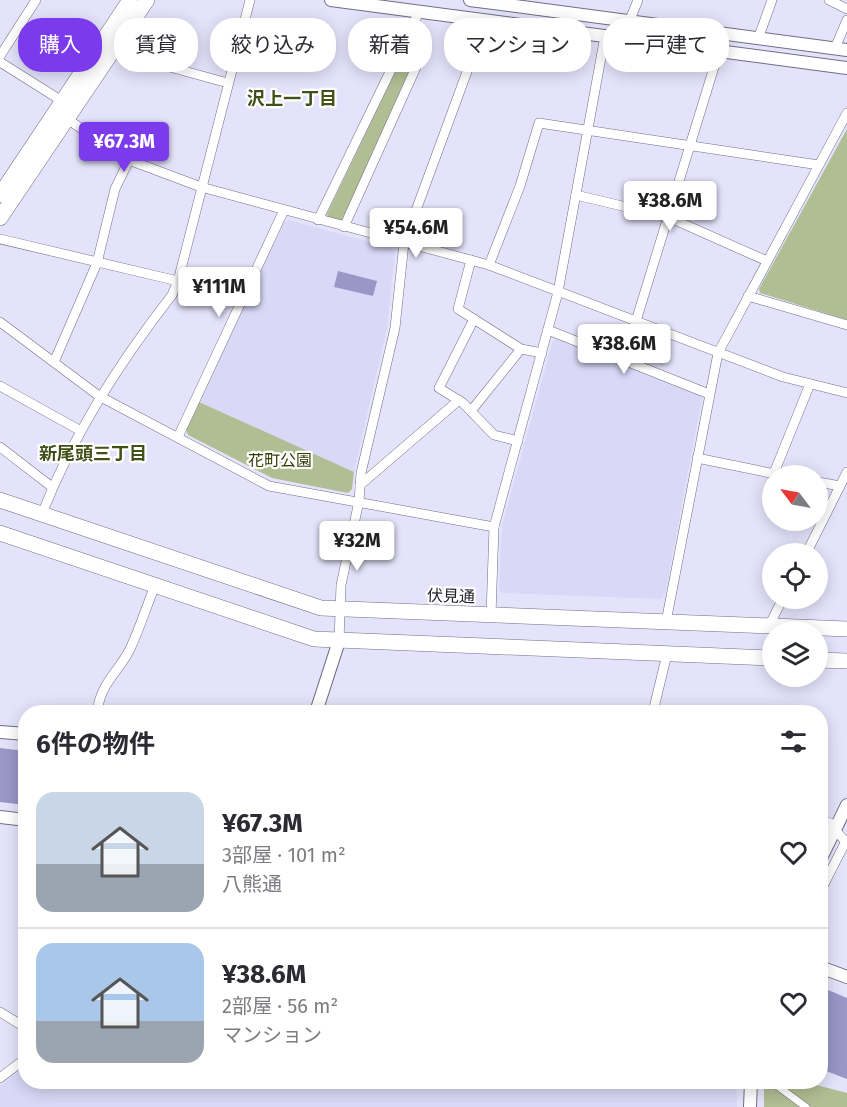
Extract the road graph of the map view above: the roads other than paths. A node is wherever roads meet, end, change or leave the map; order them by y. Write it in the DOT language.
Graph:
graph roads {
  1 [pos="36,0"];
  2 [pos="130,0"];
  3 [pos="147,0"];
  4 [pos="250,0"];
  5 [pos="331,0"];
  6 [pos="470,0"];
  7 [pos="638,0"];
  8 [pos="772,0"];
  9 [pos="829,0"];
  10 [pos="488,1"];
  11 [pos="847,9"];
  12 [pos="419,12"];
  13 [pos="416,18"];
  14 [pos="469,18"];
  15 [pos="603,18"];
  16 [pos="631,18"];
  17 [pos="847,20"];
  18 [pos="729,35"];
  19 [pos="758,39"];
  20 [pos="603,47"];
  21 [pos="841,49"];
  22 [pos="111,51"];
  23 [pos="729,52"];
  24 [pos="0,56"];
  25 [pos="0,62"];
  26 [pos="847,68"];
  27 [pos="389,72"];
  28 [pos="414,72"];
  29 [pos="467,72"];
  30 [pos="713,72"];
  31 [pos="228,83"];
  32 [pos="62,101"];
  33 [pos="847,113"];
  34 [pos="67,119"];
  35 [pos="588,130"];
  36 [pos="690,145"];
  37 [pos="129,160"];
  38 [pos="819,165"];
  39 [pos="201,188"];
  40 [pos="0,195"];
  41 [pos="576,195"];
  42 [pos="284,210"];
  43 [pos="668,217"];
  44 [pos="0,218"];
  45 [pos="318,220"];
  46 [pos="344,227"];
  47 [pos="0,239"];
  48 [pos="404,243"];
  49 [pos="471,260"];
  50 [pos="767,261"];
  51 [pos="98,263"];
  52 [pos="489,266"];
  53 [pos="255,273"];
  54 [pos="178,281"];
  55 [pos="558,292"];
  56 [pos="748,296"];
  57 [pos="474,319"];
  58 [pos="636,321"];
  59 [pos="0,322"];
  60 [pos="847,325"];
  61 [pos="548,330"];
  62 [pos="521,349"];
  63 [pos="542,353"];
  64 [pos="718,353"];
  65 [pos="54,362"];
  66 [pos="810,384"];
  67 [pos="0,386"];
  68 [pos="847,393"];
  69 [pos="709,394"];
  70 [pos="99,396"];
  71 [pos="459,400"];
  72 [pos="471,411"];
  73 [pos="81,431"];
  74 [pos="178,437"];
  75 [pos="518,441"];
  76 [pos="0,447"];
  77 [pos="697,459"];
  78 [pos="777,465"];
  79 [pos="762,471"];
  80 [pos="847,472"];
  81 [pos="828,484"];
  82 [pos="360,485"];
  83 [pos="840,486"];
  84 [pos="52,487"];
  85 [pos="0,500"];
  86 [pos="359,501"];
  87 [pos="42,514"];
  88 [pos="494,527"];
  89 [pos="0,533"];
  90 [pos="812,543"];
  91 [pos="155,586"];
  92 [pos="340,609"];
  93 [pos="491,615"];
  94 [pos="666,622"];
  95 [pos="762,626"];
  96 [pos="828,628"];
  97 [pos="847,629"];
  98 [pos="339,641"];
  99 [pos="667,654"];
  100 [pos="762,658"];
  101 [pos="828,660"];
  102 [pos="847,660"];
  103 [pos="98,705"];
  104 [pos="318,705"];
  105 [pos="655,705"];
  106 [pos="0,732"];
  107 [pos="18,733"];
  108 [pos="847,805"];
  109 [pos="0,817"];
  110 [pos="18,819"];
  111 [pos="828,824"];
  112 [pos="836,828"];
  113 [pos="828,831"];
  114 [pos="846,843"];
  115 [pos="828,844"];
  116 [pos="828,877"];
  117 [pos="828,970"];
  118 [pos="847,977"];
  119 [pos="0,1012"];
  120 [pos="18,1023"];
  121 [pos="18,1064"];
  122 [pos="0,1078"];
  123 [pos="751,1089"];
  124 [pos="782,1089"];
  125 [pos="750,1107"];
  126 [pos="806,1107"];
  1 -- 24 [label="street"];
  2 -- 32 [label="main road"];
  3 -- 22 [label="main road"];
  4 -- 31 [label="street"];
  5 -- 12 [label="street"];
  6 -- 10 [label="street"];
  7 -- 16 [label="street"];
  8 -- 19 [label="street"];
  9 -- 11 [label="street"];
  10 -- 15 [label="street"];
  12 -- 13 [label="street"];
  12 -- 14 [label="street"];
  17 -- 21 [label="street"];
  18 -- 19 [label="street"];
  19 -- 21 [label="street"];
  20 -- 35 [label="street"];
  22 -- 31 [label="street"];
  22 -- 34 [label="main road"];
  23 -- 26 [label="street"];
  25 -- 32 [label="street"];
  27 -- 45 [label="street"];
  28 -- 46 [label="street"];
  29 -- 48 [label="street"];
  30 -- 36 [label="street"];
  31 -- 39 [label="street"];
  32 -- 40 [label="main road"];
  33 -- 38 [label="street"];
  34 -- 37 [label="street"];
  34 -- 44 [label="main road"];
  35 -- 36 [label="street"];
  35 -- 41 [label="street"];
  35 -- 52 [label="street"];
  36 -- 38 [label="street"];
  36 -- 43 [label="street"];
  37 -- 39 [label="street"];
  37 -- 51 [label="street"];
  38 -- 50 [label="street"];
  39 -- 42 [label="street"];
  39 -- 54 [label="street"];
  41 -- 43 [label="street"];
  41 -- 55 [label="street"];
  42 -- 45 [label="street"];
  42 -- 53 [label="street"];
  43 -- 50 [label="street"];
  43 -- 58 [label="street"];
  45 -- 46 [label="street"];
  46 -- 48 [label="street"];
  47 -- 51 [label="street"];
  48 -- 49 [label="street"];
  48 -- 82 [label="street"];
  49 -- 52 [label="street"];
  49 -- 57 [label="street"];
  50 -- 56 [label="street"];
  51 -- 54 [label="street"];
  51 -- 65 [label="street"];
  52 -- 55 [label="street"];
  53 -- 54 [label="street"];
  53 -- 74 [label="street"];
  54 -- 70 [label="street"];
  55 -- 58 [label="street"];
  55 -- 61 [label="street"];
  56 -- 60 [label="street"];
  56 -- 64 [label="street"];
  57 -- 62 [label="street"];
  57 -- 71 [label="street"];
  58 -- 64 [label="street"];
  59 -- 65 [label="street"];
  61 -- 63 [label="street"];
  61 -- 69 [label="street"];
  62 -- 63 [label="street"];
  62 -- 72 [label="street"];
  63 -- 75 [label="street"];
  64 -- 66 [label="street"];
  64 -- 69 [label="street"];
  65 -- 70 [label="street"];
  66 -- 68 [label="street"];
  66 -- 78 [label="street"];
  67 -- 73 [label="street"];
  69 -- 77 [label="street"];
  70 -- 73 [label="street"];
  70 -- 74 [label="street"];
  71 -- 72 [label="street"];
  71 -- 82 [label="street"];
  72 -- 75 [label="street"];
  73 -- 84 [label="street"];
  74 -- 86 [label="street"];
  75 -- 88 [label="street"];
  76 -- 84 [label="street"];
  77 -- 79 [label="street"];
  77 -- 94 [label="street"];
  80 -- 83 [label="street"];
  81 -- 83 [label="street"];
  82 -- 86 [label="street"];
  83 -- 90 [label="street"];
  84 -- 87 [label="street"];
  85 -- 87 [label="main road, 伏見通"];
  86 -- 88 [label="street"];
  86 -- 92 [label="street"];
  87 -- 92 [label="main road, 伏見通"];
  88 -- 93 [label="street"];
  89 -- 91 [label="main road"];
  91 -- 98 [label="main road"];
  91 -- 103 [label="street"];
  92 -- 93 [label="main road, 伏見通"];
  92 -- 98 [label="street"];
  93 -- 94 [label="main road, 伏見通"];
  94 -- 95 [label="main road, 伏見通"];
  96 -- 97 [label="main road, 伏見通"];
  98 -- 99 [label="main road"];
  98 -- 104 [label="street"];
  99 -- 100 [label="main road"];
  99 -- 105 [label="street"];
  101 -- 102 [label="main road"];
  106 -- 107 [label="street"];
  108 -- 112 [label="street"];
  109 -- 110 [label="street"];
  111 -- 112 [label="street"];
  112 -- 113 [label="street"];
  112 -- 114 [label="street"];
  112 -- 115 [label="street"];
  114 -- 116 [label="street"];
  117 -- 118 [label="street"];
  119 -- 120 [label="street"];
  121 -- 122 [label="street"];
  123 -- 125 [label="street"];
  124 -- 126 [label="street"];
}
